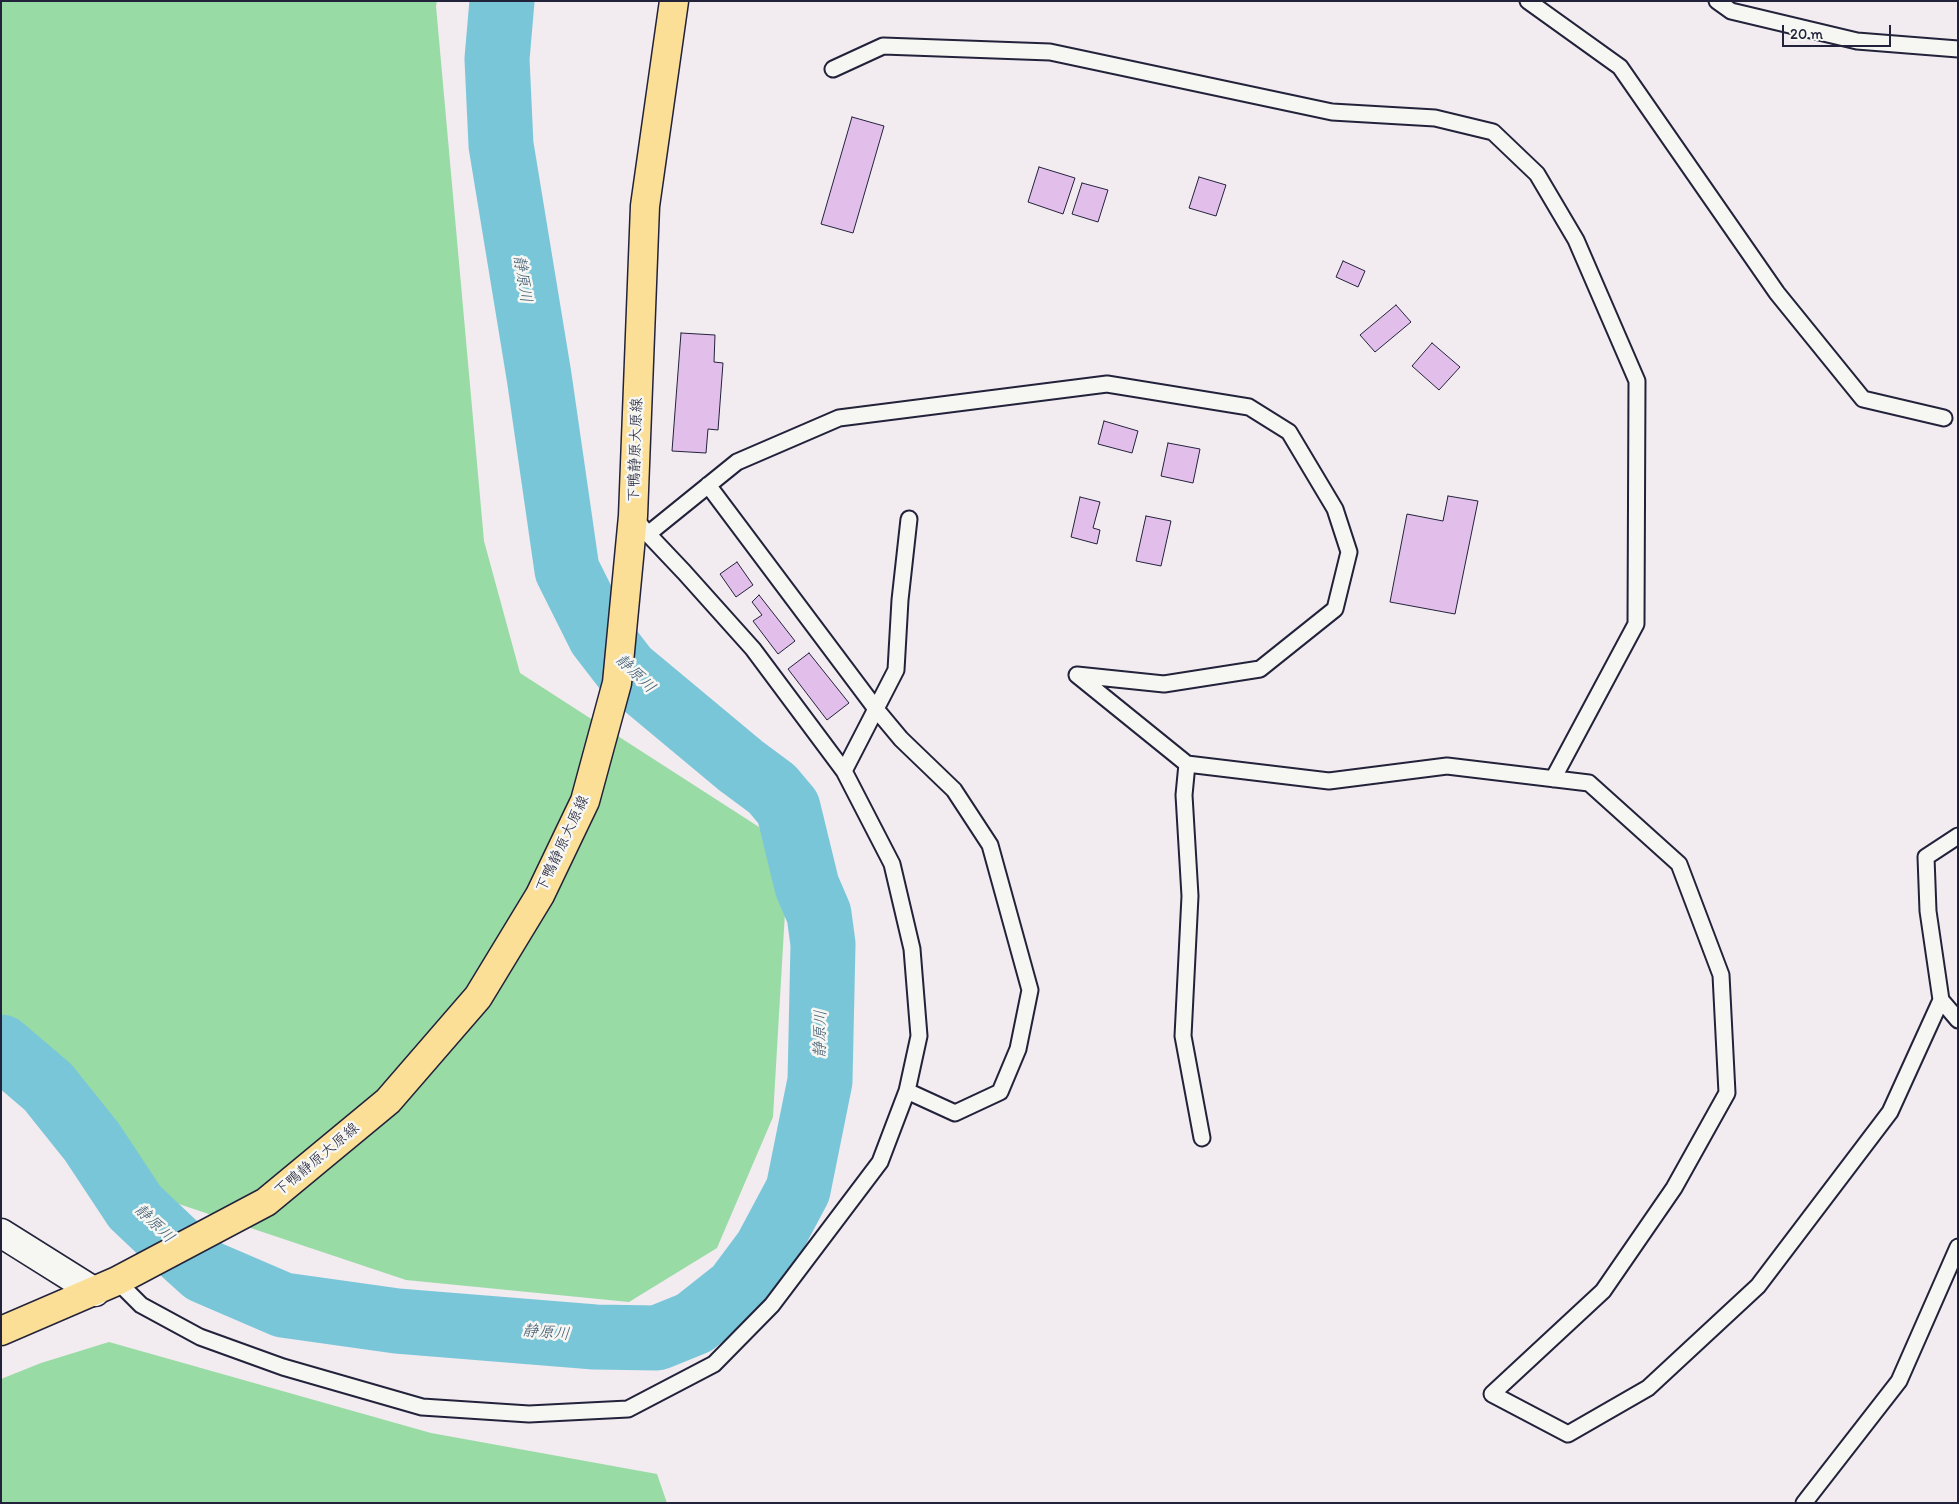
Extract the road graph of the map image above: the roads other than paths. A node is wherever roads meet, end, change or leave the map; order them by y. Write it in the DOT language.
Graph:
graph roads {
  1 [pos="674,1"];
  2 [pos="1528,1"];
  3 [pos="1717,1"];
  4 [pos="1958,49"];
  5 [pos="832,69"];
  6 [pos="1944,418"];
  7 [pos="708,485"];
  8 [pos="909,519"];
  9 [pos="641,525"];
  10 [pos="876,709"];
  11 [pos="1187,764"];
  12 [pos="844,771"];
  13 [pos="1553,779"];
  14 [pos="1958,836"];
  15 [pos="1942,1000"];
  16 [pos="1958,1020"];
  17 [pos="907,1091"];
  18 [pos="1202,1138"];
  19 [pos="1,1233"];
  20 [pos="1958,1247"];
  21 [pos="106,1287"];
  22 [pos="1,1331"];
  23 [pos="1804,1503"];
  1 -- 9 [label="main road, 下鴨静原大原線"];
  2 -- 6 [label="lane"];
  3 -- 4 [label="lane"];
  5 -- 13 [label="lane"];
  7 -- 9 [label="lane"];
  7 -- 10 [label="lane"];
  7 -- 11 [label="lane"];
  8 -- 10 [label="lane"];
  9 -- 12 [label="lane"];
  9 -- 21 [label="main road, 下鴨静原大原線"];
  10 -- 12 [label="lane"];
  10 -- 17 [label="lane"];
  11 -- 13 [label="lane"];
  11 -- 18 [label="lane"];
  12 -- 17 [label="lane"];
  13 -- 15 [label="lane"];
  14 -- 15 [label="lane"];
  15 -- 16 [label="lane"];
  17 -- 21 [label="lane"];
  19 -- 21 [label="street"];
  20 -- 23 [label="lane"];
  21 -- 22 [label="main road, 下鴨静原大原線"];
}
